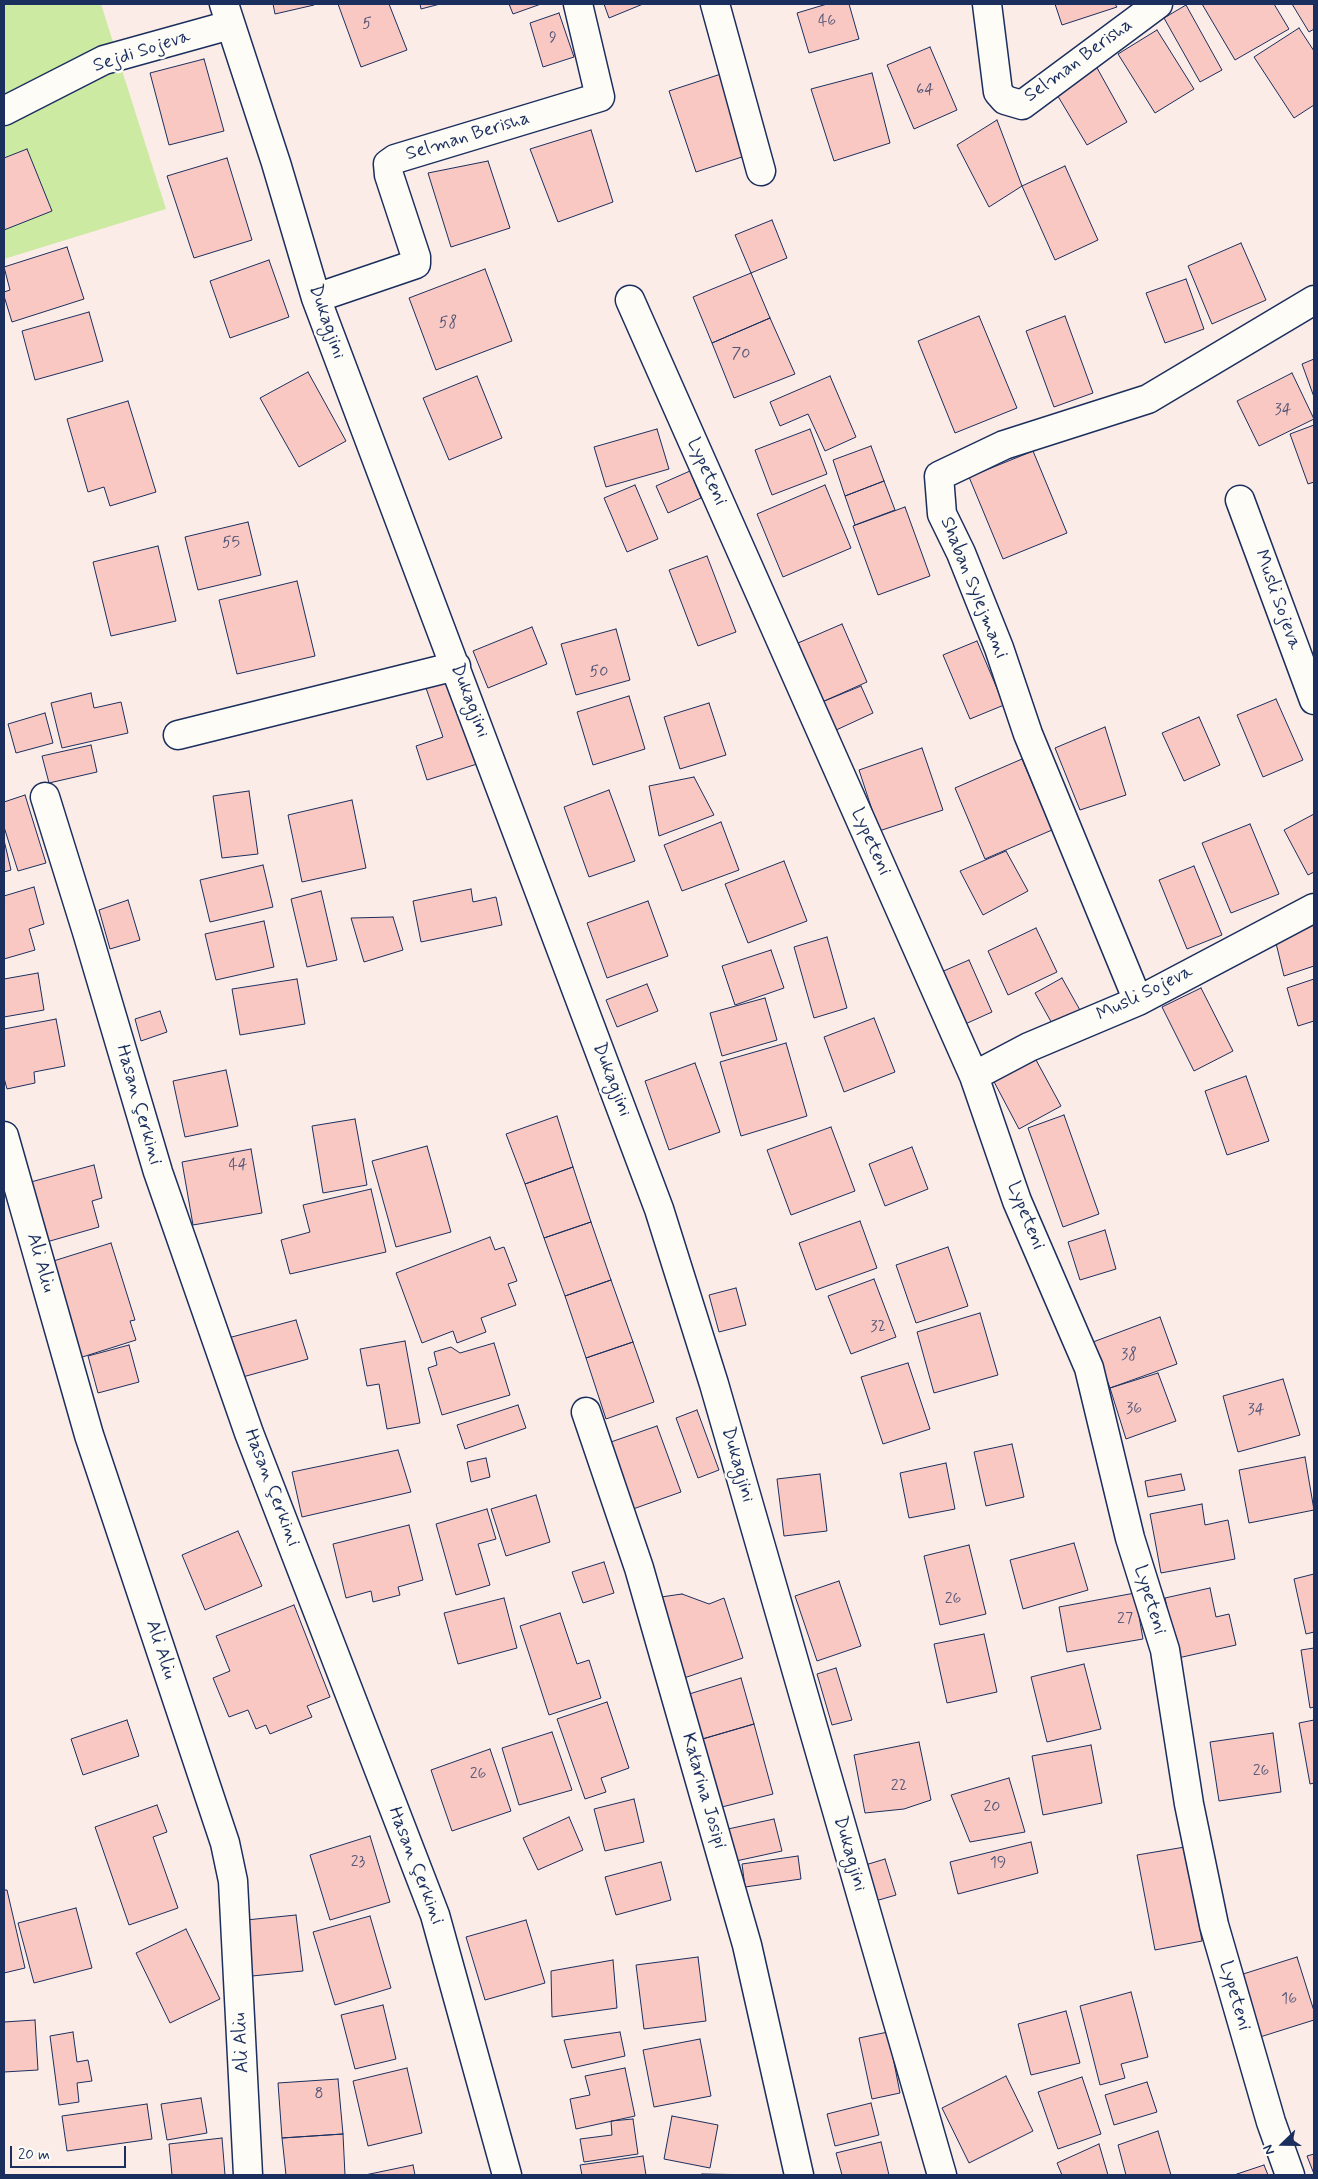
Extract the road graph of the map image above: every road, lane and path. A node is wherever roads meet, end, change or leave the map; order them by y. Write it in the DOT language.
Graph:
graph roads {
  1 [pos="578,4"];
  2 [pos="715,4"];
  3 [pos="987,4"];
  4 [pos="1158,4"];
  5 [pos="227,14"];
  6 [pos="4,111"];
  7 [pos="761,171"];
  8 [pos="316,298"];
  9 [pos="630,300"];
  10 [pos="1314,300"];
  11 [pos="1240,500"];
  12 [pos="456,666"];
  13 [pos="1314,700"];
  14 [pos="178,735"];
  15 [pos="45,797"];
  16 [pos="1314,908"];
  17 [pos="1138,1001"];
  18 [pos="974,1076"];
  19 [pos="4,1136"];
  20 [pos="586,1412"];
  21 [pos="248,2175"];
  22 [pos="507,2175"];
  23 [pos="799,2175"];
  24 [pos="942,2175"];
  25 [pos="1290,2175"];
  1 -- 8 [label="street, Selman Berisha"];
  2 -- 7 [label="street"];
  3 -- 4 [label="street, Selman Berisha"];
  5 -- 6 [label="street, Sejdi Sojeva"];
  5 -- 8 [label="street, Dukagjini"];
  8 -- 12 [label="street, Dukagjini"];
  9 -- 18 [label="street, Lypeteni"];
  10 -- 17 [label="street, Shaban Sylejmani"];
  11 -- 13 [label="street, Musli Sojeva"];
  12 -- 14 [label="street"];
  12 -- 24 [label="street, Dukagjini"];
  15 -- 22 [label="street, Hasan Çerkini"];
  16 -- 17 [label="street, Musli Sojeva"];
  17 -- 18 [label="street, Musli Sojeva"];
  18 -- 25 [label="street, Lypeteni"];
  19 -- 21 [label="street, Ali Aliu"];
  20 -- 23 [label="street, Katarina Josipi"];
}
